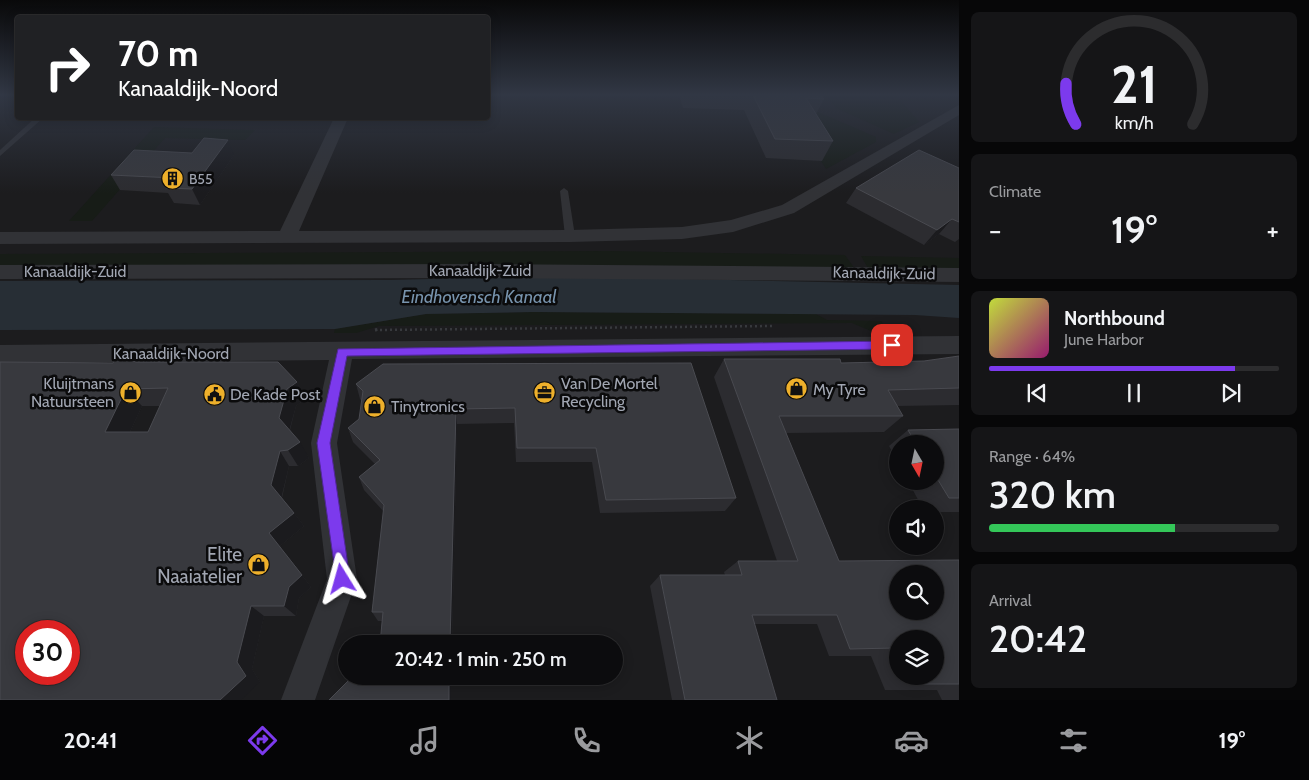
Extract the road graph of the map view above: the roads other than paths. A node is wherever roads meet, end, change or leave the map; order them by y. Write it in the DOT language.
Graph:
graph roads {
  1 [pos="29,128"];
  2 [pos="337,128"];
  3 [pos="927,128"];
  4 [pos="0,154"];
  5 [pos="564,191"];
  6 [pos="570,236"];
  7 [pos="287,237"];
  8 [pos="0,238"];
  9 [pos="0,272"];
  10 [pos="959,274"];
  11 [pos="959,345"];
  12 [pos="342,352"];
  13 [pos="0,354"];
  14 [pos="298,700"];
  1 -- 4 [label="lane"];
  2 -- 7 [label="street"];
  3 -- 6 [label="street"];
  5 -- 6 [label="lane"];
  6 -- 7 [label="street"];
  7 -- 8 [label="street"];
  9 -- 10 [label="street, Kanaaldijk-Zuid"];
  11 -- 12 [label="street, Kanaaldijk-Noord"];
  12 -- 13 [label="street, Kanaaldijk-Noord"];
  12 -- 14 [label="street"];
}
